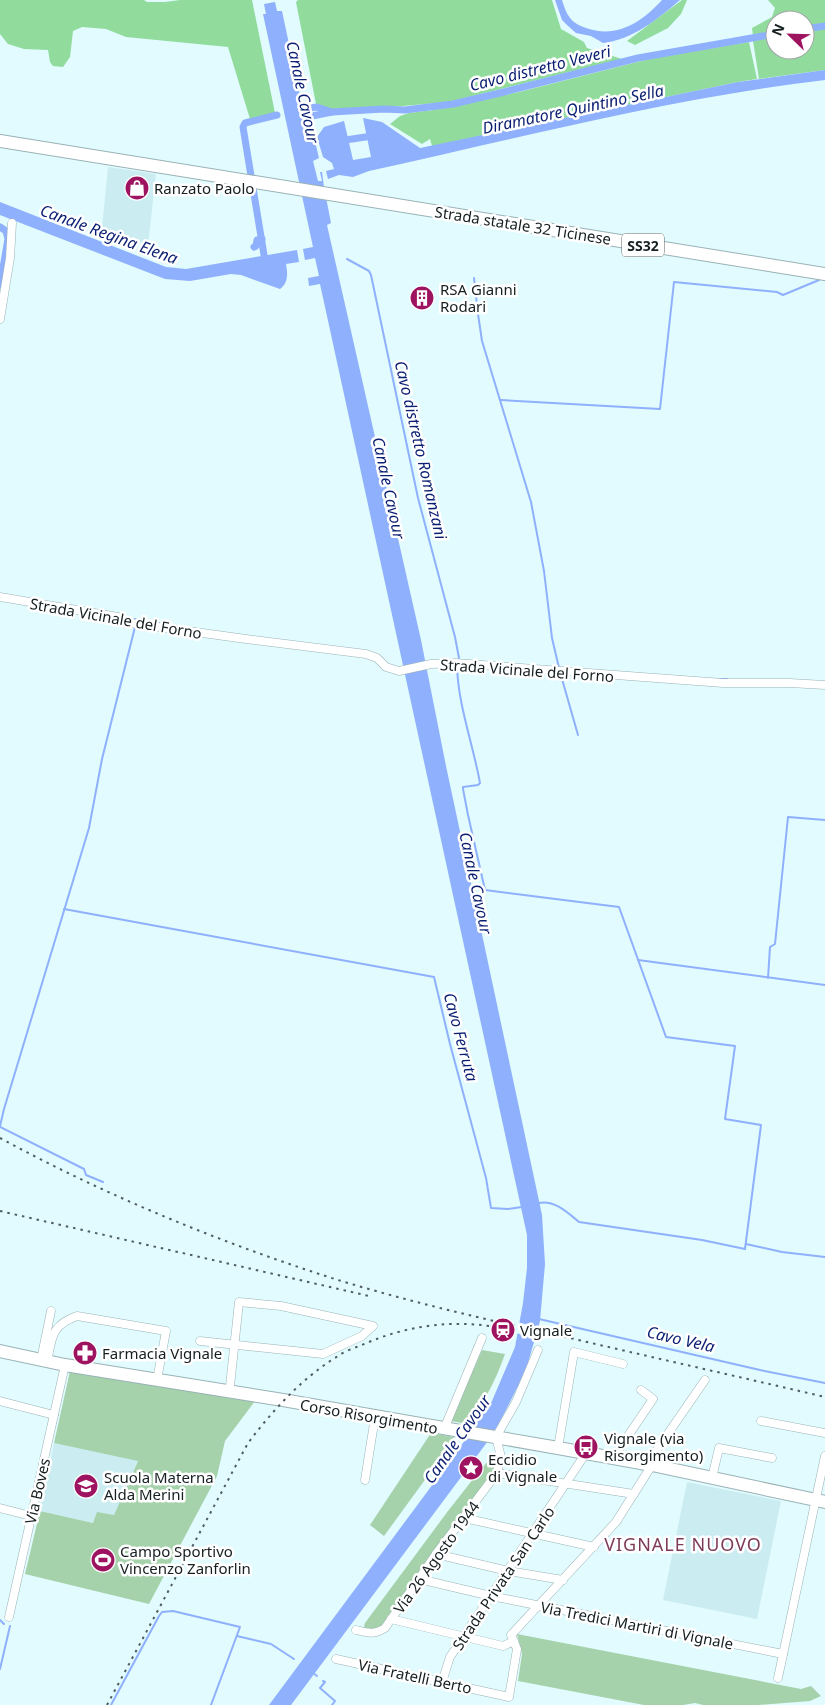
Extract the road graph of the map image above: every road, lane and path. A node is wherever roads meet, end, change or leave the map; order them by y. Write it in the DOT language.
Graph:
graph roads {
  1 [pos="0,141"];
  2 [pos="12,223"];
  3 [pos="825,274"];
  4 [pos="0,319"];
  5 [pos="0,597"];
  6 [pos="825,685"];
  7 [pos="51,1311"];
  8 [pos="482,1338"];
  9 [pos="200,1341"];
  10 [pos="235,1344"];
  11 [pos="538,1350"];
  12 [pos="0,1351"];
  13 [pos="44,1361"];
  14 [pos="623,1364"];
  15 [pos="65,1365"];
  16 [pos="157,1380"];
  17 [pos="705,1380"];
  18 [pos="641,1390"];
  19 [pos="229,1392"];
  20 [pos="0,1401"];
  21 [pos="54,1415"];
  22 [pos="375,1417"];
  23 [pos="761,1421"];
  24 [pos="444,1429"];
  25 [pos="825,1434"];
  26 [pos="494,1437"];
  27 [pos="558,1448"];
  28 [pos="586,1453"];
  29 [pos="825,1456"];
  30 [pos="613,1458"];
  31 [pos="772,1458"];
  32 [pos="649,1465"];
  33 [pos="497,1473"];
  34 [pos="712,1478"];
  35 [pos="365,1480"];
  36 [pos="565,1484"];
  37 [pos="634,1494"];
  38 [pos="820,1501"];
  39 [pos="0,1508"];
  40 [pos="32,1516"];
  41 [pos="464,1518"];
  42 [pos="532,1534"];
  43 [pos="594,1548"];
  44 [pos="436,1554"];
  45 [pos="508,1571"];
  46 [pos="419,1579"];
  47 [pos="563,1580"];
  48 [pos="492,1596"];
  49 [pos="540,1605"];
  50 [pos="9,1617"];
  51 [pos="391,1619"];
  52 [pos="356,1630"];
  53 [pos="464,1635"];
  54 [pos="514,1641"];
  55 [pos="783,1654"];
  56 [pos="336,1659"];
  57 [pos="778,1678"];
  58 [pos="442,1682"];
  1 -- 3 [label="main road, Strada statale 32 Ticinese / SS32"];
  2 -- 4 [label="street"];
  5 -- 6 [label="street, Strada Vicinale del Forno"];
  7 -- 13 [label="street"];
  8 -- 24 [label="street"];
  9 -- 10 [label="street"];
  10 -- 10 [label="street"];
  10 -- 19 [label="street"];
  11 -- 26 [label="street"];
  12 -- 13 [label="main road, Corso Risorgimento"];
  13 -- 15 [label="main road, Corso Risorgimento"];
  13 -- 16 [label="street"];
  14 -- 27 [label="street"];
  15 -- 16 [label="main road, Corso Risorgimento"];
  15 -- 21 [label="street, Via Boves"];
  16 -- 19 [label="main road, Corso Risorgimento"];
  17 -- 32 [label="street"];
  18 -- 30 [label="street"];
  19 -- 22 [label="main road, Corso Risorgimento"];
  20 -- 21 [label="street"];
  21 -- 40 [label="street, Via Boves"];
  22 -- 24 [label="main road, Corso Risorgimento"];
  22 -- 35 [label="street"];
  23 -- 25 [label="street"];
  24 -- 26 [label="main road, Corso Risorgimento"];
  26 -- 27 [label="main road, Corso Risorgimento"];
  26 -- 33 [label="street"];
  27 -- 28 [label="main road, Corso Risorgimento"];
  28 -- 30 [label="main road, Corso Risorgimento"];
  28 -- 36 [label="street, Strada Privata San Carlo"];
  29 -- 38 [label="street"];
  30 -- 32 [label="main road, Corso Risorgimento"];
  31 -- 34 [label="street"];
  32 -- 34 [label="main road, Corso Risorgimento"];
  32 -- 37 [label="street"];
  33 -- 36 [label="street"];
  33 -- 41 [label="street, Via 26 Agosto 1944"];
  34 -- 38 [label="main road, Corso Risorgimento"];
  36 -- 37 [label="street"];
  36 -- 42 [label="street, Strada Privata San Carlo"];
  37 -- 43 [label="street"];
  38 -- 55 [label="street"];
  39 -- 40 [label="street"];
  40 -- 50 [label="street, Via Boves"];
  41 -- 42 [label="street"];
  41 -- 44 [label="street, Via 26 Agosto 1944"];
  42 -- 43 [label="street"];
  42 -- 45 [label="street, Strada Privata San Carlo"];
  43 -- 47 [label="street"];
  44 -- 45 [label="street"];
  44 -- 46 [label="street, Via 26 Agosto 1944"];
  45 -- 47 [label="street"];
  45 -- 48 [label="street, Strada Privata San Carlo"];
  46 -- 48 [label="street, Via Tredici Martiri di Vignale"];
  46 -- 51 [label="street, Via 26 Agosto 1944"];
  47 -- 49 [label="street"];
  48 -- 49 [label="street, Via Tredici Martiri di Vignale"];
  48 -- 53 [label="street, Strada Privata San Carlo"];
  49 -- 54 [label="street, Via Fratelli Berto"];
  49 -- 55 [label="street, Via Tredici Martiri di Vignale"];
  51 -- 52 [label="street, Via 26 Agosto 1944"];
  51 -- 53 [label="street"];
  53 -- 54 [label="street"];
  53 -- 58 [label="street, Strada Privata San Carlo"];
  54 -- 58 [label="street, Via Fratelli Berto"];
  55 -- 57 [label="street"];
  56 -- 58 [label="street, Via Fratelli Berto"];
}
